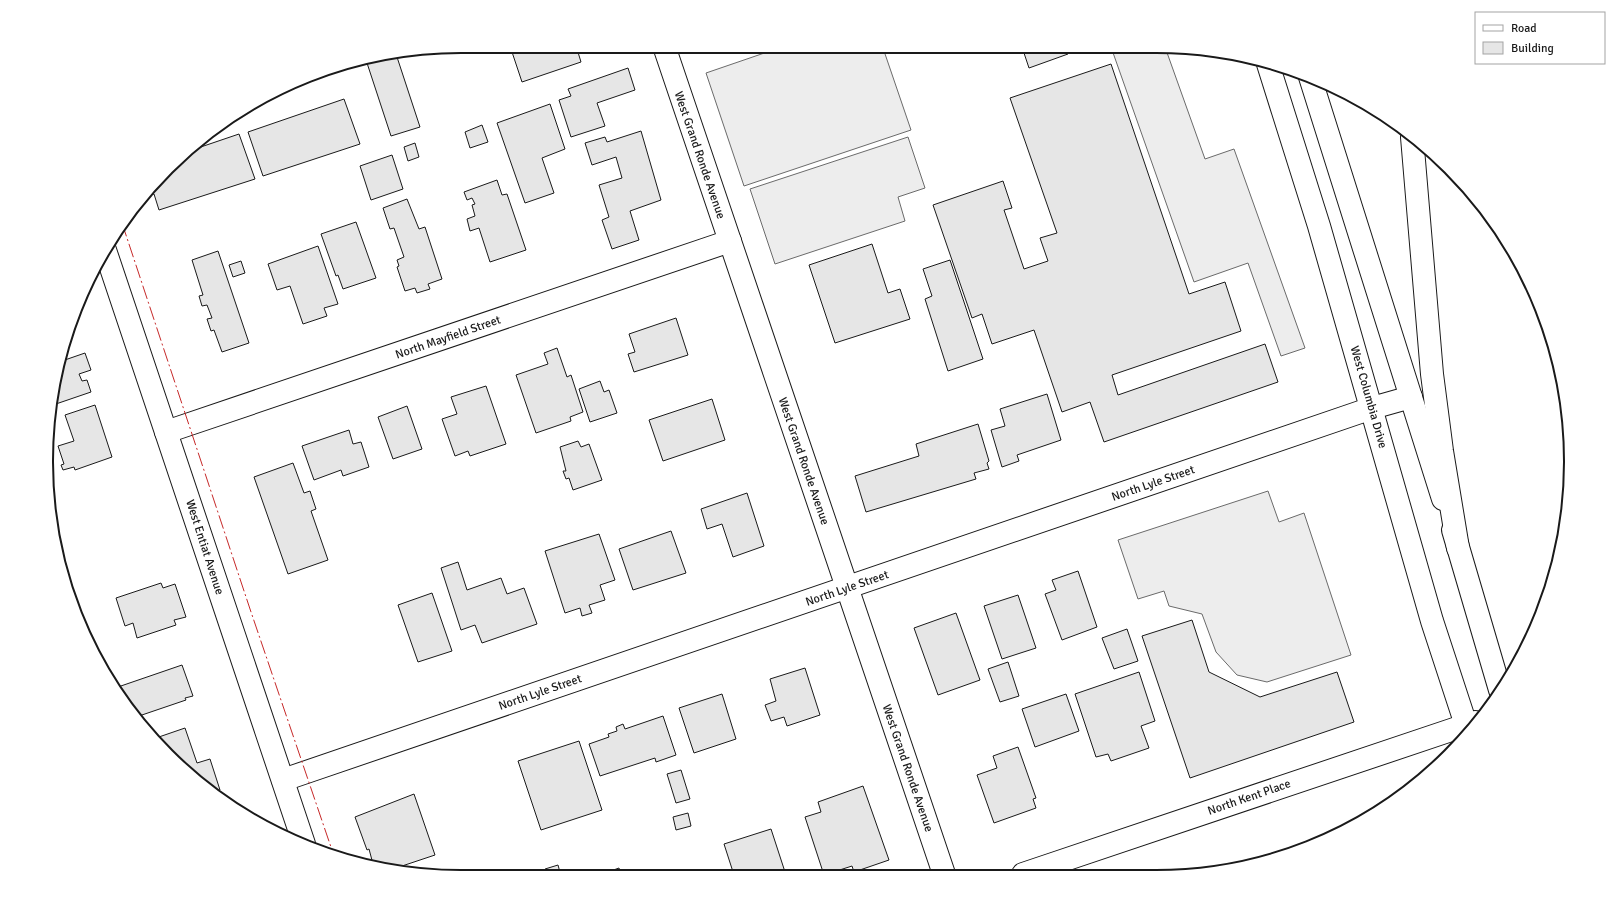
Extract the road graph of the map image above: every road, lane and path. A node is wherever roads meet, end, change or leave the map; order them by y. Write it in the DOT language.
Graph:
graph roads {
  1 [pos="665,53"];
  2 [pos="1270,70"];
  3 [pos="1312,84"];
  4 [pos="1413,144"];
  5 [pos="730,242"];
  6 [pos="108,258"];
  7 [pos="1411,397"];
  8 [pos="1372,408"];
  9 [pos="166,432"];
  10 [pos="1458,548"];
  11 [pos="847,588"];
  12 [pos="1498,683"];
  13 [pos="1469,723"];
  14 [pos="1466,727"];
  15 [pos="283,780"];
  16 [pos="302,838"];
  17 [pos="943,870"];
  18 [pos="1035,870"];
  1 -- 5 [label="main road, West Grand Ronde Avenue"];
  2 -- 8 [label="main road, West Columbia Drive"];
  3 -- 7 [label="main road"];
  4 -- 10 [label="main road"];
  5 -- 9 [label="main road, North Mayfield Street"];
  5 -- 11 [label="main road, West Grand Ronde Avenue"];
  6 -- 9 [label="main road, West Entiat Avenue"];
  7 -- 8 [label="main road, North Lyle Street"];
  7 -- 10 [label="main road"];
  8 -- 11 [label="main road, North Lyle Street"];
  8 -- 13 [label="main road, West Columbia Drive"];
  9 -- 15 [label="main road, West Entiat Avenue"];
  10 -- 12 [label="main road"];
  11 -- 15 [label="main road, North Lyle Street"];
  11 -- 17 [label="main road, West Grand Ronde Avenue"];
  14 -- 18 [label="main road, North Kent Place"];
  15 -- 16 [label="main road, West Entiat Avenue"];
}
